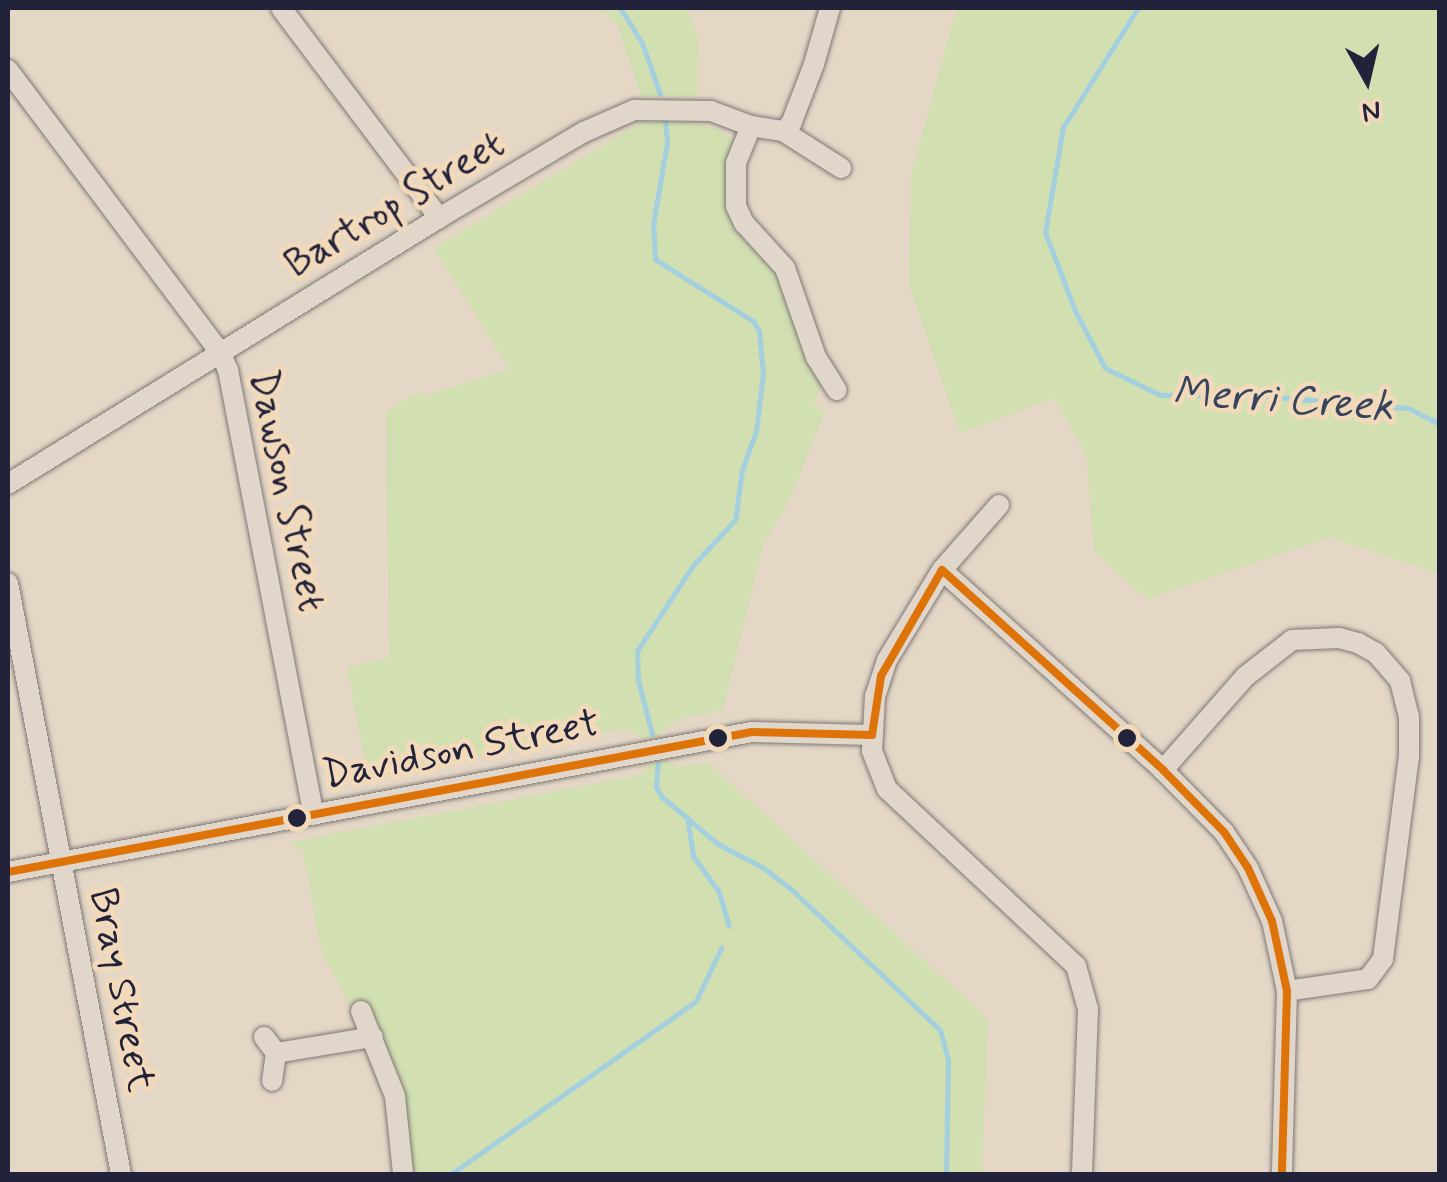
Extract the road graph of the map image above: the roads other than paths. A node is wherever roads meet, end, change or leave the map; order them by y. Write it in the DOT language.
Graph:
graph roads {
  1 [pos="281,8"];
  2 [pos="830,8"];
  3 [pos="8,70"];
  4 [pos="751,126"];
  5 [pos="783,132"];
  6 [pos="840,168"];
  7 [pos="439,218"];
  8 [pos="220,352"];
  9 [pos="837,390"];
  10 [pos="8,484"];
  11 [pos="999,505"];
  12 [pos="942,570"];
  13 [pos="8,583"];
  14 [pos="872,736"];
  15 [pos="1163,770"];
  16 [pos="314,814"];
  17 [pos="61,862"];
  18 [pos="8,872"];
  19 [pos="1287,991"];
  20 [pos="361,1011"];
  21 [pos="373,1038"];
  22 [pos="272,1081"];
  23 [pos="121,1174"];
  24 [pos="403,1174"];
  25 [pos="1082,1174"];
  26 [pos="1282,1174"];
  1 -- 7 [label="street"];
  2 -- 5 [label="street"];
  3 -- 8 [label="street, Dawson Street"];
  4 -- 5 [label="street, Bartrop Street"];
  4 -- 7 [label="street, Bartrop Street"];
  4 -- 9 [label="street"];
  5 -- 6 [label="street, Bartrop Street"];
  7 -- 8 [label="street, Bartrop Street"];
  8 -- 10 [label="street, Bartrop Street"];
  8 -- 16 [label="street, Dawson Street"];
  11 -- 12 [label="street"];
  12 -- 14 [label="street"];
  12 -- 15 [label="street"];
  13 -- 17 [label="street, Bray Street"];
  14 -- 16 [label="street, Davidson Street"];
  14 -- 25 [label="street"];
  15 -- 19 [label="street"];
  15 -- 19 [label="street"];
  16 -- 17 [label="street, Davidson Street"];
  17 -- 18 [label="street, Davidson Street"];
  17 -- 23 [label="street, Bray Street"];
  19 -- 26 [label="street"];
  20 -- 21 [label="street"];
  21 -- 22 [label="street"];
  21 -- 24 [label="street"];
}
